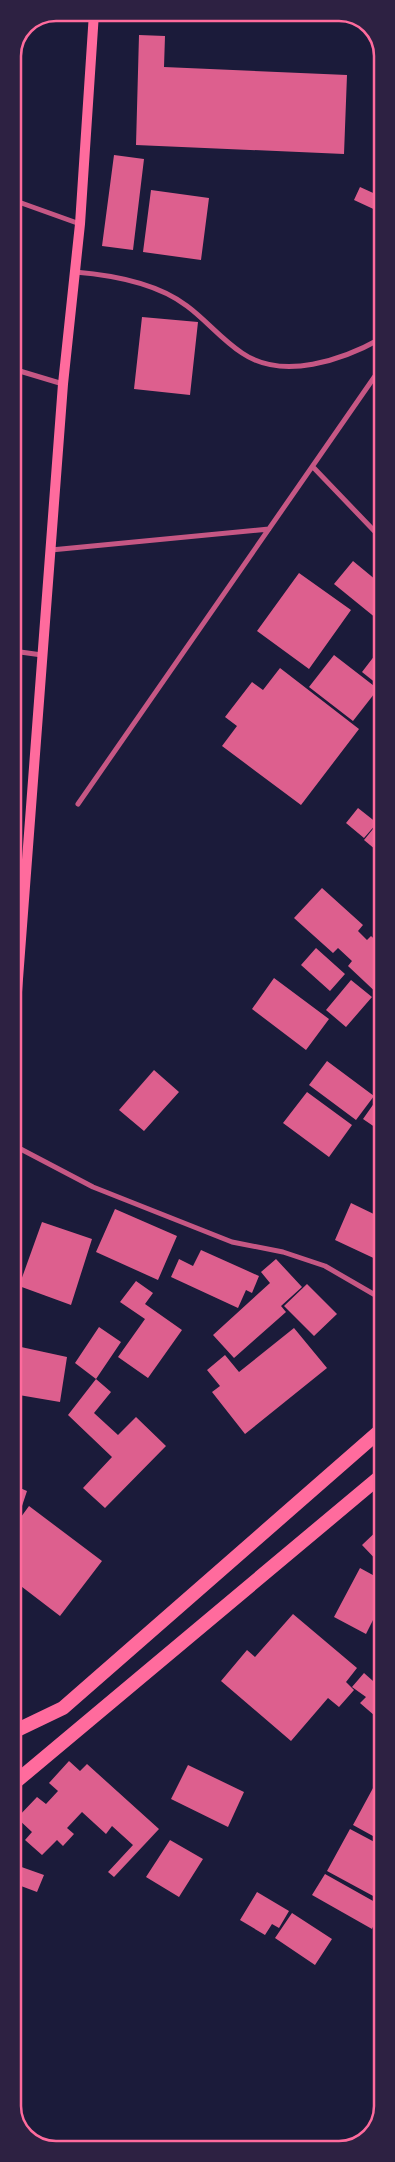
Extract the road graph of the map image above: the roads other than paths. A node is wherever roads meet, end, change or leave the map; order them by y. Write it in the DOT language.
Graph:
graph roads {
  1 [pos="93,21"];
  2 [pos="21,203"];
  3 [pos="80,224"];
  4 [pos="75,272"];
  5 [pos="373,342"];
  6 [pos="21,371"];
  7 [pos="373,379"];
  8 [pos="64,384"];
  9 [pos="313,467"];
  10 [pos="269,529"];
  11 [pos="373,529"];
  12 [pos="51,550"];
  13 [pos="21,652"];
  14 [pos="42,655"];
  15 [pos="78,804"];
  16 [pos="21,932"];
  17 [pos="22,1149"];
  18 [pos="374,1294"];
  19 [pos="374,1436"];
  20 [pos="374,1482"];
  21 [pos="22,1728"];
  22 [pos="22,1777"];
  1 -- 3 [label="main road"];
  2 -- 3 [label="street"];
  3 -- 4 [label="main road"];
  4 -- 5 [label="street"];
  4 -- 8 [label="main road"];
  6 -- 8 [label="street"];
  7 -- 9 [label="street"];
  8 -- 12 [label="main road"];
  9 -- 10 [label="street"];
  9 -- 11 [label="street"];
  10 -- 12 [label="street"];
  10 -- 15 [label="street"];
  12 -- 14 [label="main road"];
  13 -- 14 [label="street"];
  14 -- 16 [label="main road"];
  17 -- 18 [label="street"];
  19 -- 21 [label="highway"];
  20 -- 22 [label="highway"];
}
